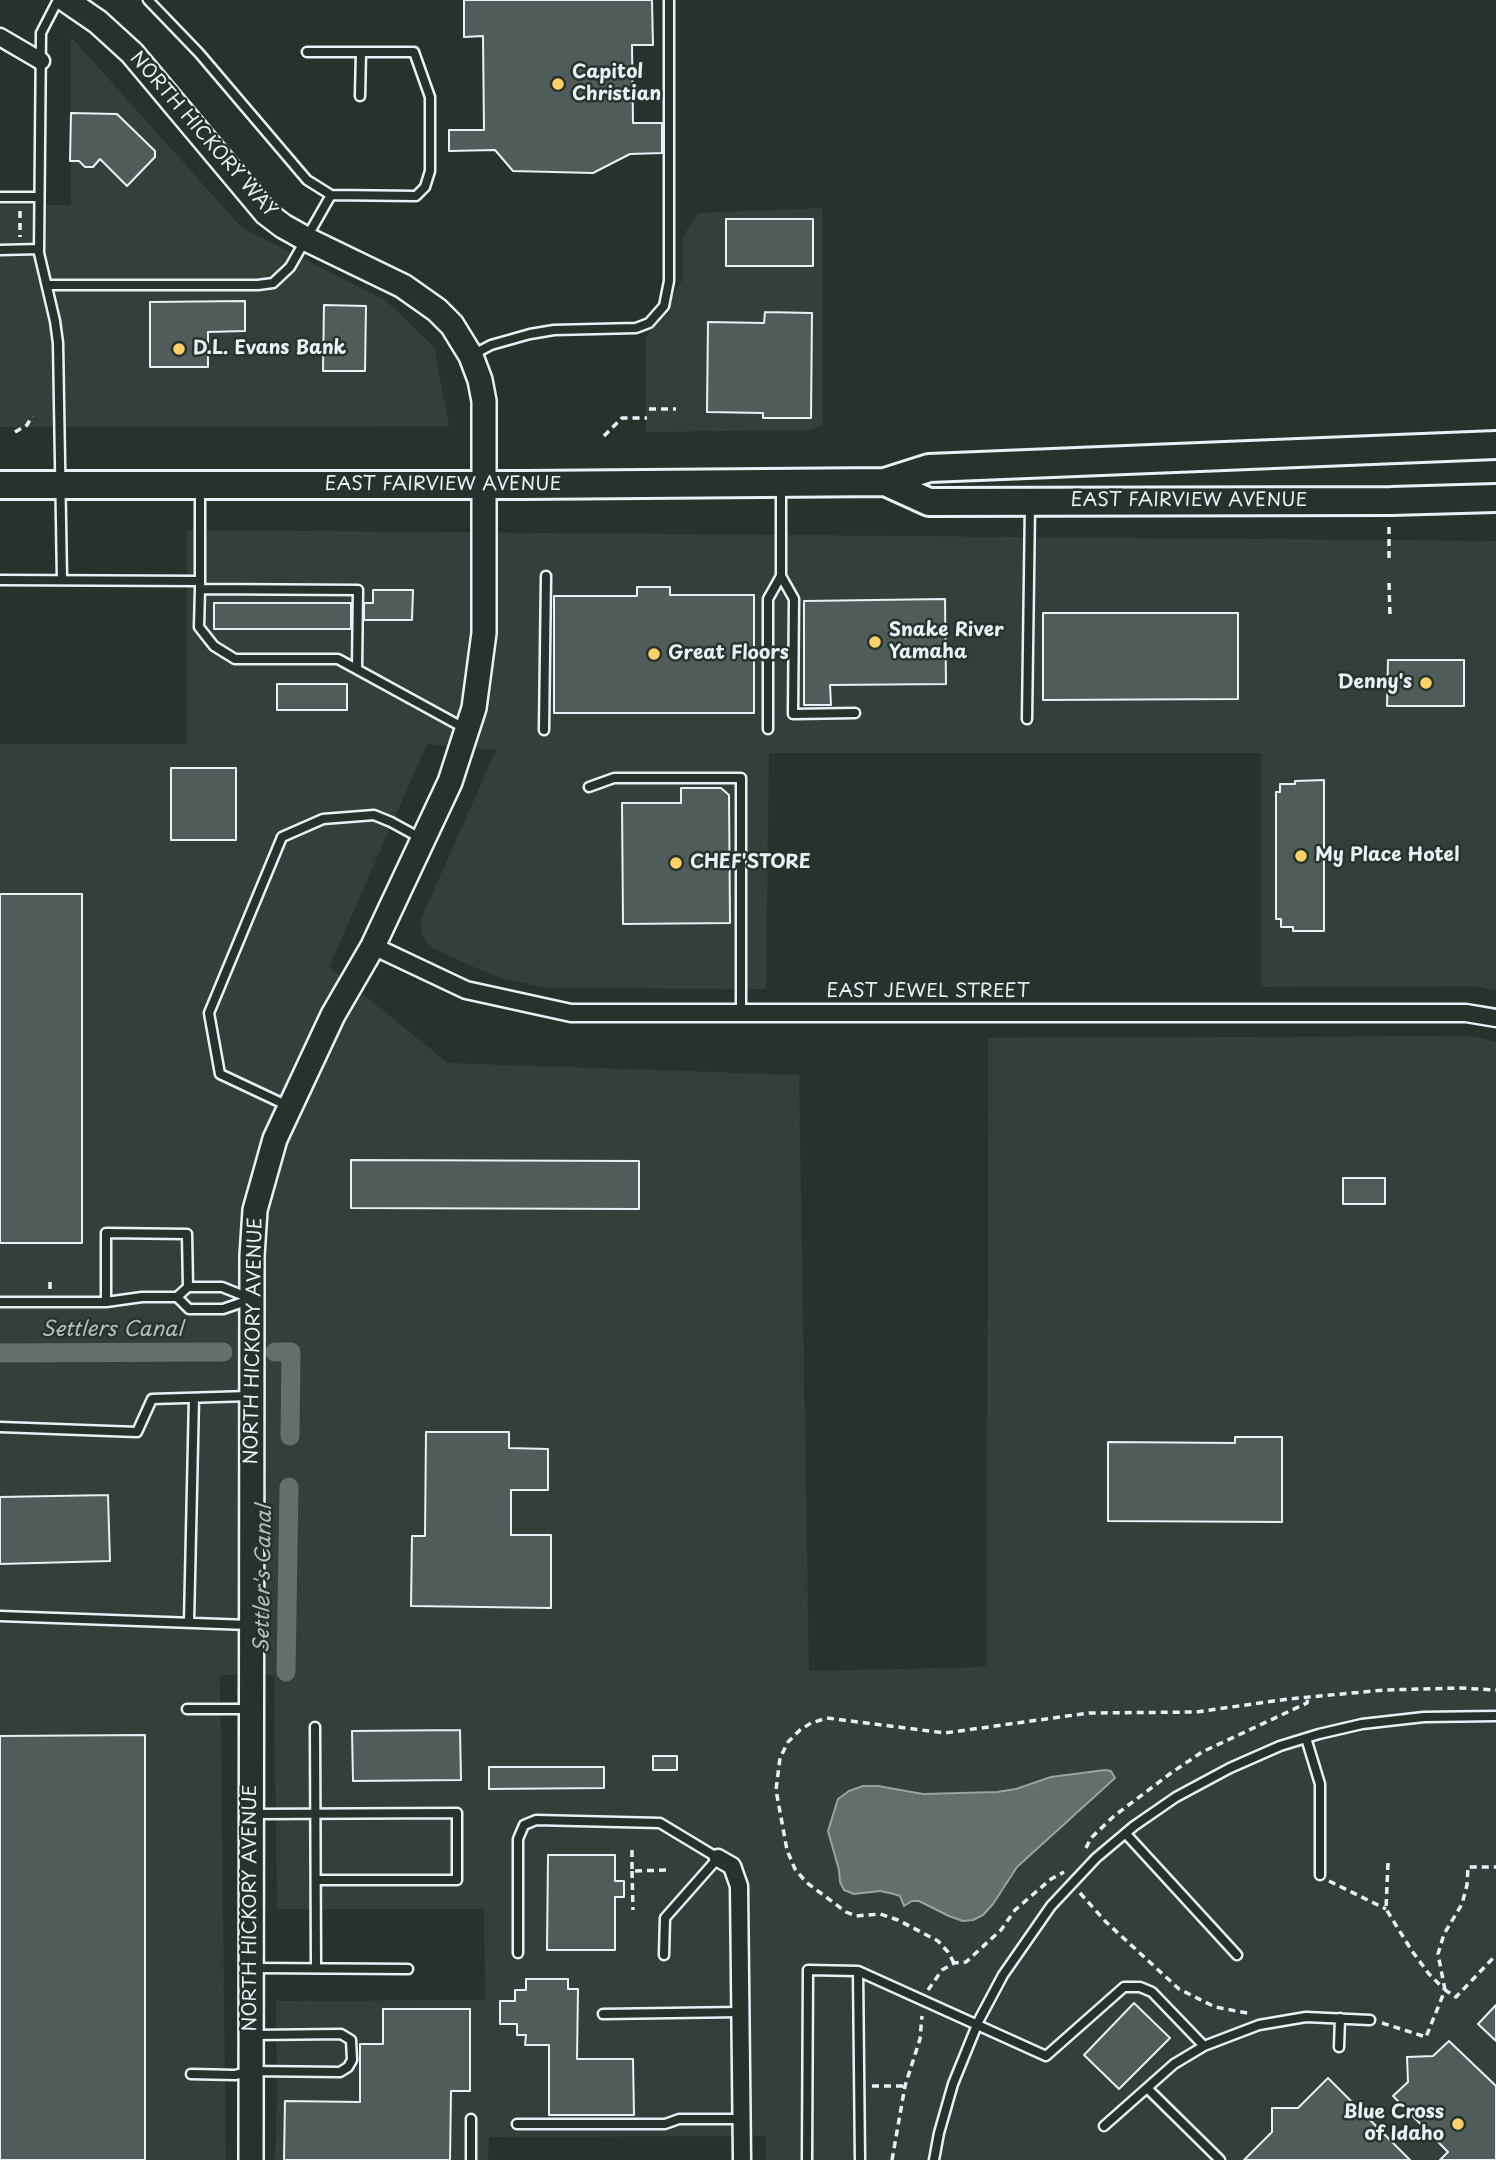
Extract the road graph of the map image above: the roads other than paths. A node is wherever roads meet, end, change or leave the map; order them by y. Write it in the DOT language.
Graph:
graph roads {
  1 [pos="58,0"];
  2 [pos="66,0"];
  3 [pos="148,0"];
  4 [pos="670,0"];
  5 [pos="0,37"];
  6 [pos="307,52"];
  7 [pos="360,52"];
  8 [pos="41,61"];
  9 [pos="360,96"];
  10 [pos="331,195"];
  11 [pos="0,197"];
  12 [pos="39,197"];
  13 [pos="308,240"];
  14 [pos="39,249"];
  15 [pos="0,250"];
  16 [pos="47,285"];
  17 [pos="471,356"];
  18 [pos="1496,445"];
  19 [pos="885,482"];
  20 [pos="781,484"];
  21 [pos="0,485"];
  22 [pos="59,485"];
  23 [pos="200,485"];
  24 [pos="486,485"];
  25 [pos="1496,498"];
  26 [pos="1030,502"];
  27 [pos="547,576"];
  28 [pos="781,576"];
  29 [pos="0,580"];
  30 [pos="62,580"];
  31 [pos="200,585"];
  32 [pos="357,669"];
  33 [pos="855,713"];
  34 [pos="1027,719"];
  35 [pos="768,729"];
  36 [pos="467,730"];
  37 [pos="544,730"];
  38 [pos="589,787"];
  39 [pos="422,839"];
  40 [pos="373,946"];
  41 [pos="741,1013"];
  42 [pos="1496,1018"];
  43 [pos="290,1107"];
  44 [pos="188,1287"];
  45 [pos="177,1297"];
  46 [pos="252,1298"];
  47 [pos="0,1302"];
  48 [pos="107,1302"];
  49 [pos="252,1396"];
  50 [pos="194,1398"];
  51 [pos="0,1427"];
  52 [pos="0,1616"];
  53 [pos="189,1622"];
  54 [pos="251,1625"];
  55 [pos="187,1709"];
  56 [pos="251,1709"];
  57 [pos="1496,1716"];
  58 [pos="315,1727"];
  59 [pos="1306,1738"];
  60 [pos="251,1814"];
  61 [pos="316,1814"];
  62 [pos="1126,1834"];
  63 [pos="718,1858"];
  64 [pos="1320,1875"];
  65 [pos="316,1880"];
  66 [pos="518,1953"];
  67 [pos="664,1955"];
  68 [pos="1237,1955"];
  69 [pos="251,1968"];
  70 [pos="316,1968"];
  71 [pos="408,1969"];
  72 [pos="858,1970"];
  73 [pos="740,2012"];
  74 [pos="603,2014"];
  75 [pos="1340,2018"];
  76 [pos="1370,2020"];
  77 [pos="977,2026"];
  78 [pos="251,2035"];
  79 [pos="1204,2046"];
  80 [pos="1339,2047"];
  81 [pos="251,2071"];
  82 [pos="191,2074"];
  83 [pos="1147,2088"];
  84 [pos="471,2119"];
  85 [pos="741,2119"];
  86 [pos="517,2124"];
  87 [pos="1104,2126"];
  88 [pos="251,2160"];
  89 [pos="471,2160"];
  90 [pos="741,2160"];
  91 [pos="807,2160"];
  92 [pos="860,2160"];
  93 [pos="934,2160"];
  94 [pos="1220,2160"];
  1 -- 8 [label="lane"];
  2 -- 13 [label="street, NORTH HICKORY WAY"];
  3 -- 10 [label="lane"];
  4 -- 17 [label="lane"];
  5 -- 8 [label="street"];
  6 -- 7 [label="lane"];
  7 -- 9 [label="lane"];
  7 -- 10 [label="lane"];
  8 -- 12 [label="lane"];
  10 -- 13 [label="lane"];
  11 -- 12 [label="lane"];
  12 -- 14 [label="lane"];
  13 -- 16 [label="lane"];
  13 -- 17 [label="street, NORTH HICKORY WAY"];
  14 -- 15 [label="lane"];
  14 -- 16 [label="lane"];
  16 -- 22 [label="lane"];
  17 -- 24 [label="street, NORTH HICKORY WAY"];
  18 -- 19 [label="main road, EAST FAIRVIEW AVENUE"];
  19 -- 20 [label="main road, EAST FAIRVIEW AVENUE"];
  19 -- 26 [label="main road, EAST FAIRVIEW AVENUE"];
  20 -- 24 [label="main road, EAST FAIRVIEW AVENUE"];
  20 -- 28 [label="lane"];
  21 -- 22 [label="main road, EAST FAIRVIEW AVENUE"];
  22 -- 23 [label="main road, EAST FAIRVIEW AVENUE"];
  22 -- 30 [label="lane"];
  23 -- 24 [label="main road, EAST FAIRVIEW AVENUE"];
  23 -- 31 [label="lane"];
  24 -- 36 [label="street, NORTH HICKORY AVENUE"];
  25 -- 26 [label="main road, EAST FAIRVIEW AVENUE"];
  26 -- 34 [label="lane"];
  27 -- 37 [label="lane"];
  28 -- 33 [label="lane"];
  28 -- 35 [label="lane"];
  29 -- 30 [label="lane"];
  30 -- 31 [label="lane"];
  31 -- 32 [label="lane"];
  31 -- 32 [label="lane"];
  32 -- 36 [label="lane"];
  36 -- 39 [label="street, NORTH HICKORY AVENUE"];
  38 -- 41 [label="lane"];
  39 -- 40 [label="street, NORTH HICKORY AVENUE"];
  39 -- 43 [label="lane"];
  40 -- 41 [label="street, EAST JEWEL STREET"];
  40 -- 43 [label="street, NORTH HICKORY AVENUE"];
  41 -- 42 [label="street, EAST JEWEL STREET"];
  43 -- 46 [label="street, NORTH HICKORY AVENUE"];
  44 -- 45 [label="lane"];
  44 -- 46 [label="lane"];
  44 -- 48 [label="lane"];
  45 -- 46 [label="lane"];
  45 -- 48 [label="lane"];
  46 -- 49 [label="street, NORTH HICKORY AVENUE"];
  47 -- 48 [label="lane"];
  49 -- 50 [label="lane"];
  49 -- 54 [label="street, NORTH HICKORY AVENUE"];
  50 -- 51 [label="lane"];
  50 -- 53 [label="lane"];
  52 -- 53 [label="lane"];
  53 -- 54 [label="lane"];
  54 -- 56 [label="street, NORTH HICKORY AVENUE"];
  55 -- 56 [label="lane"];
  56 -- 60 [label="street, NORTH HICKORY AVENUE"];
  57 -- 59 [label="lane"];
  58 -- 61 [label="lane"];
  59 -- 62 [label="lane"];
  59 -- 64 [label="lane"];
  60 -- 61 [label="lane"];
  60 -- 69 [label="street, NORTH HICKORY AVENUE"];
  61 -- 65 [label="lane"];
  61 -- 65 [label="lane"];
  62 -- 68 [label="lane"];
  62 -- 77 [label="lane"];
  63 -- 66 [label="lane"];
  63 -- 67 [label="lane"];
  63 -- 73 [label="street"];
  65 -- 70 [label="lane"];
  69 -- 70 [label="lane"];
  69 -- 78 [label="street, NORTH HICKORY AVENUE"];
  70 -- 71 [label="lane"];
  72 -- 77 [label="lane"];
  72 -- 91 [label="lane"];
  72 -- 92 [label="lane"];
  73 -- 74 [label="lane"];
  73 -- 85 [label="street"];
  75 -- 76 [label="lane"];
  75 -- 79 [label="lane"];
  75 -- 80 [label="lane"];
  77 -- 79 [label="lane"];
  77 -- 93 [label="lane"];
  78 -- 81 [label="street, NORTH HICKORY AVENUE"];
  78 -- 81 [label="lane"];
  79 -- 83 [label="lane"];
  81 -- 82 [label="lane"];
  81 -- 88 [label="street, NORTH HICKORY AVENUE"];
  83 -- 87 [label="lane"];
  83 -- 94 [label="lane"];
  84 -- 89 [label="lane"];
  85 -- 86 [label="lane"];
  85 -- 90 [label="street"];
}
